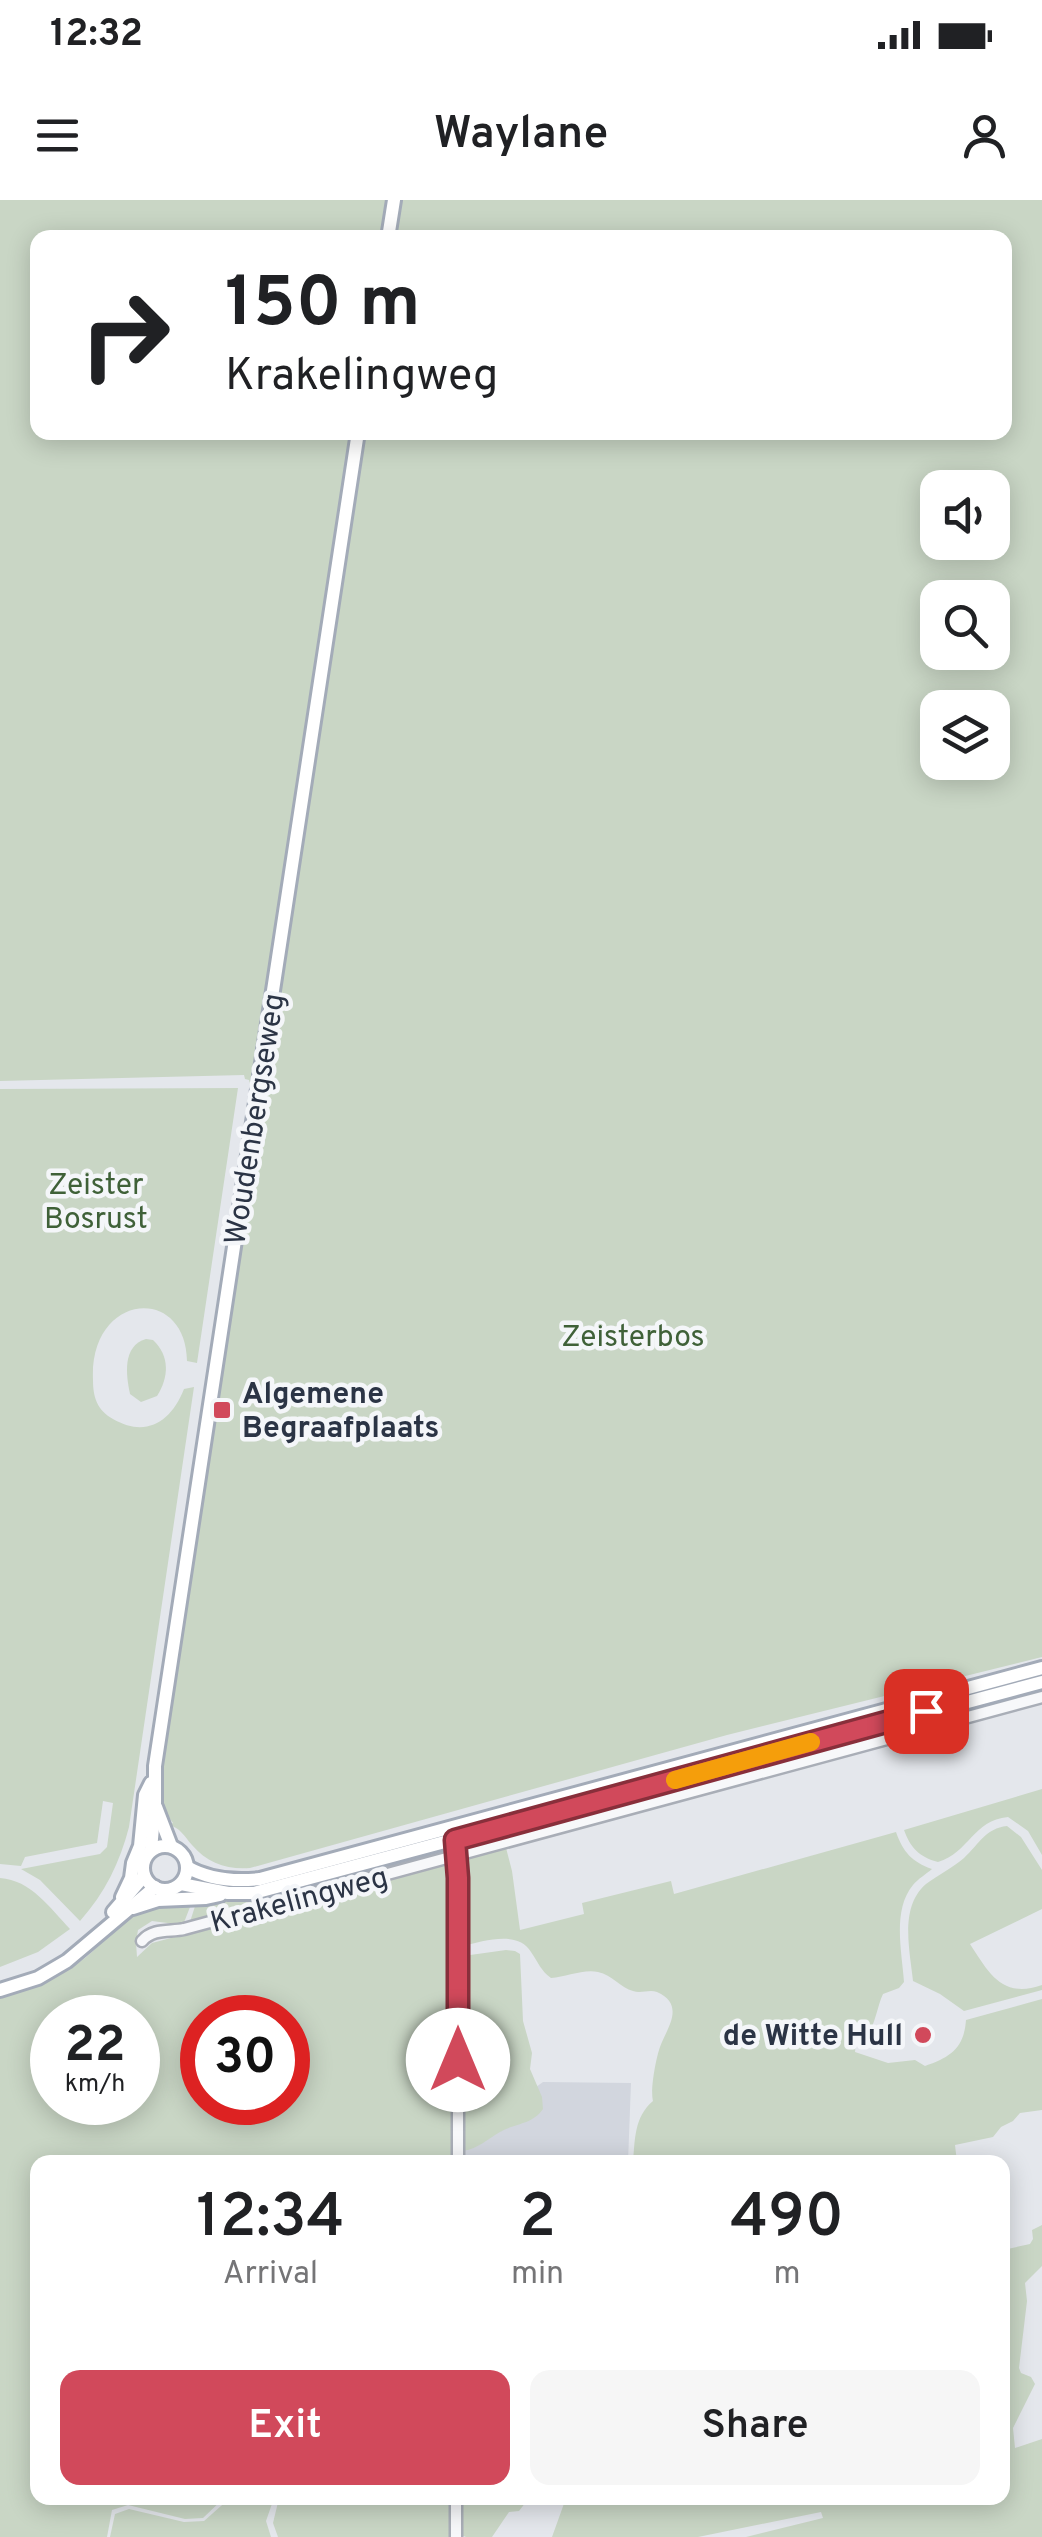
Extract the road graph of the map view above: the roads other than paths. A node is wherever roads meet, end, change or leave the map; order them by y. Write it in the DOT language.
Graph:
graph roads {
  1 [pos="394,200"];
  2 [pos="389,230"];
  3 [pos="357,440"];
  4 [pos="1042,1668"];
  5 [pos="1042,1682"];
  6 [pos="1042,1697"];
  7 [pos="154,1776"];
  8 [pos="156,1806"];
  9 [pos="454,1834"];
  10 [pos="171,1846"];
  11 [pos="151,1850"];
  12 [pos="457,1856"];
  13 [pos="187,1866"];
  14 [pos="144,1876"];
  15 [pos="181,1884"];
  16 [pos="154,1888"];
  17 [pos="228,1893"];
  18 [pos="124,1907"];
  19 [pos="142,1941"];
  20 [pos="0,1987"];
  21 [pos="458,2155"];
  22 [pos="456,2505"];
  23 [pos="456,2537"];
  1 -- 2 [label="main road"];
  3 -- 7 [label="main road, Woudenbergseweg"];
  4 -- 9 [label="main road, Krakelingweg"];
  5 -- 9 [label="main road, Krakelingweg"];
  6 -- 12 [label="street, Krakelingweg"];
  7 -- 8 [label="main road, Woudenbergseweg"];
  7 -- 18 [label="main road"];
  8 -- 10 [label="main road, Woudenbergseweg"];
  8 -- 11 [label="main road, Woudenbergseweg"];
  9 -- 12 [label="street"];
  9 -- 13 [label="main road, Krakelingweg"];
  9 -- 17 [label="main road, Krakelingweg"];
  10 -- 11 [label="main road"];
  10 -- 13 [label="main road"];
  11 -- 14 [label="main road"];
  12 -- 19 [label="street, Krakelingweg"];
  12 -- 21 [label="street"];
  13 -- 15 [label="main road"];
  14 -- 16 [label="main road"];
  14 -- 18 [label="main road"];
  15 -- 16 [label="main road"];
  15 -- 17 [label="main road, Krakelingweg"];
  16 -- 18 [label="main road"];
  17 -- 18 [label="main road"];
  18 -- 20 [label="main road"];
  22 -- 23 [label="street"];
}
